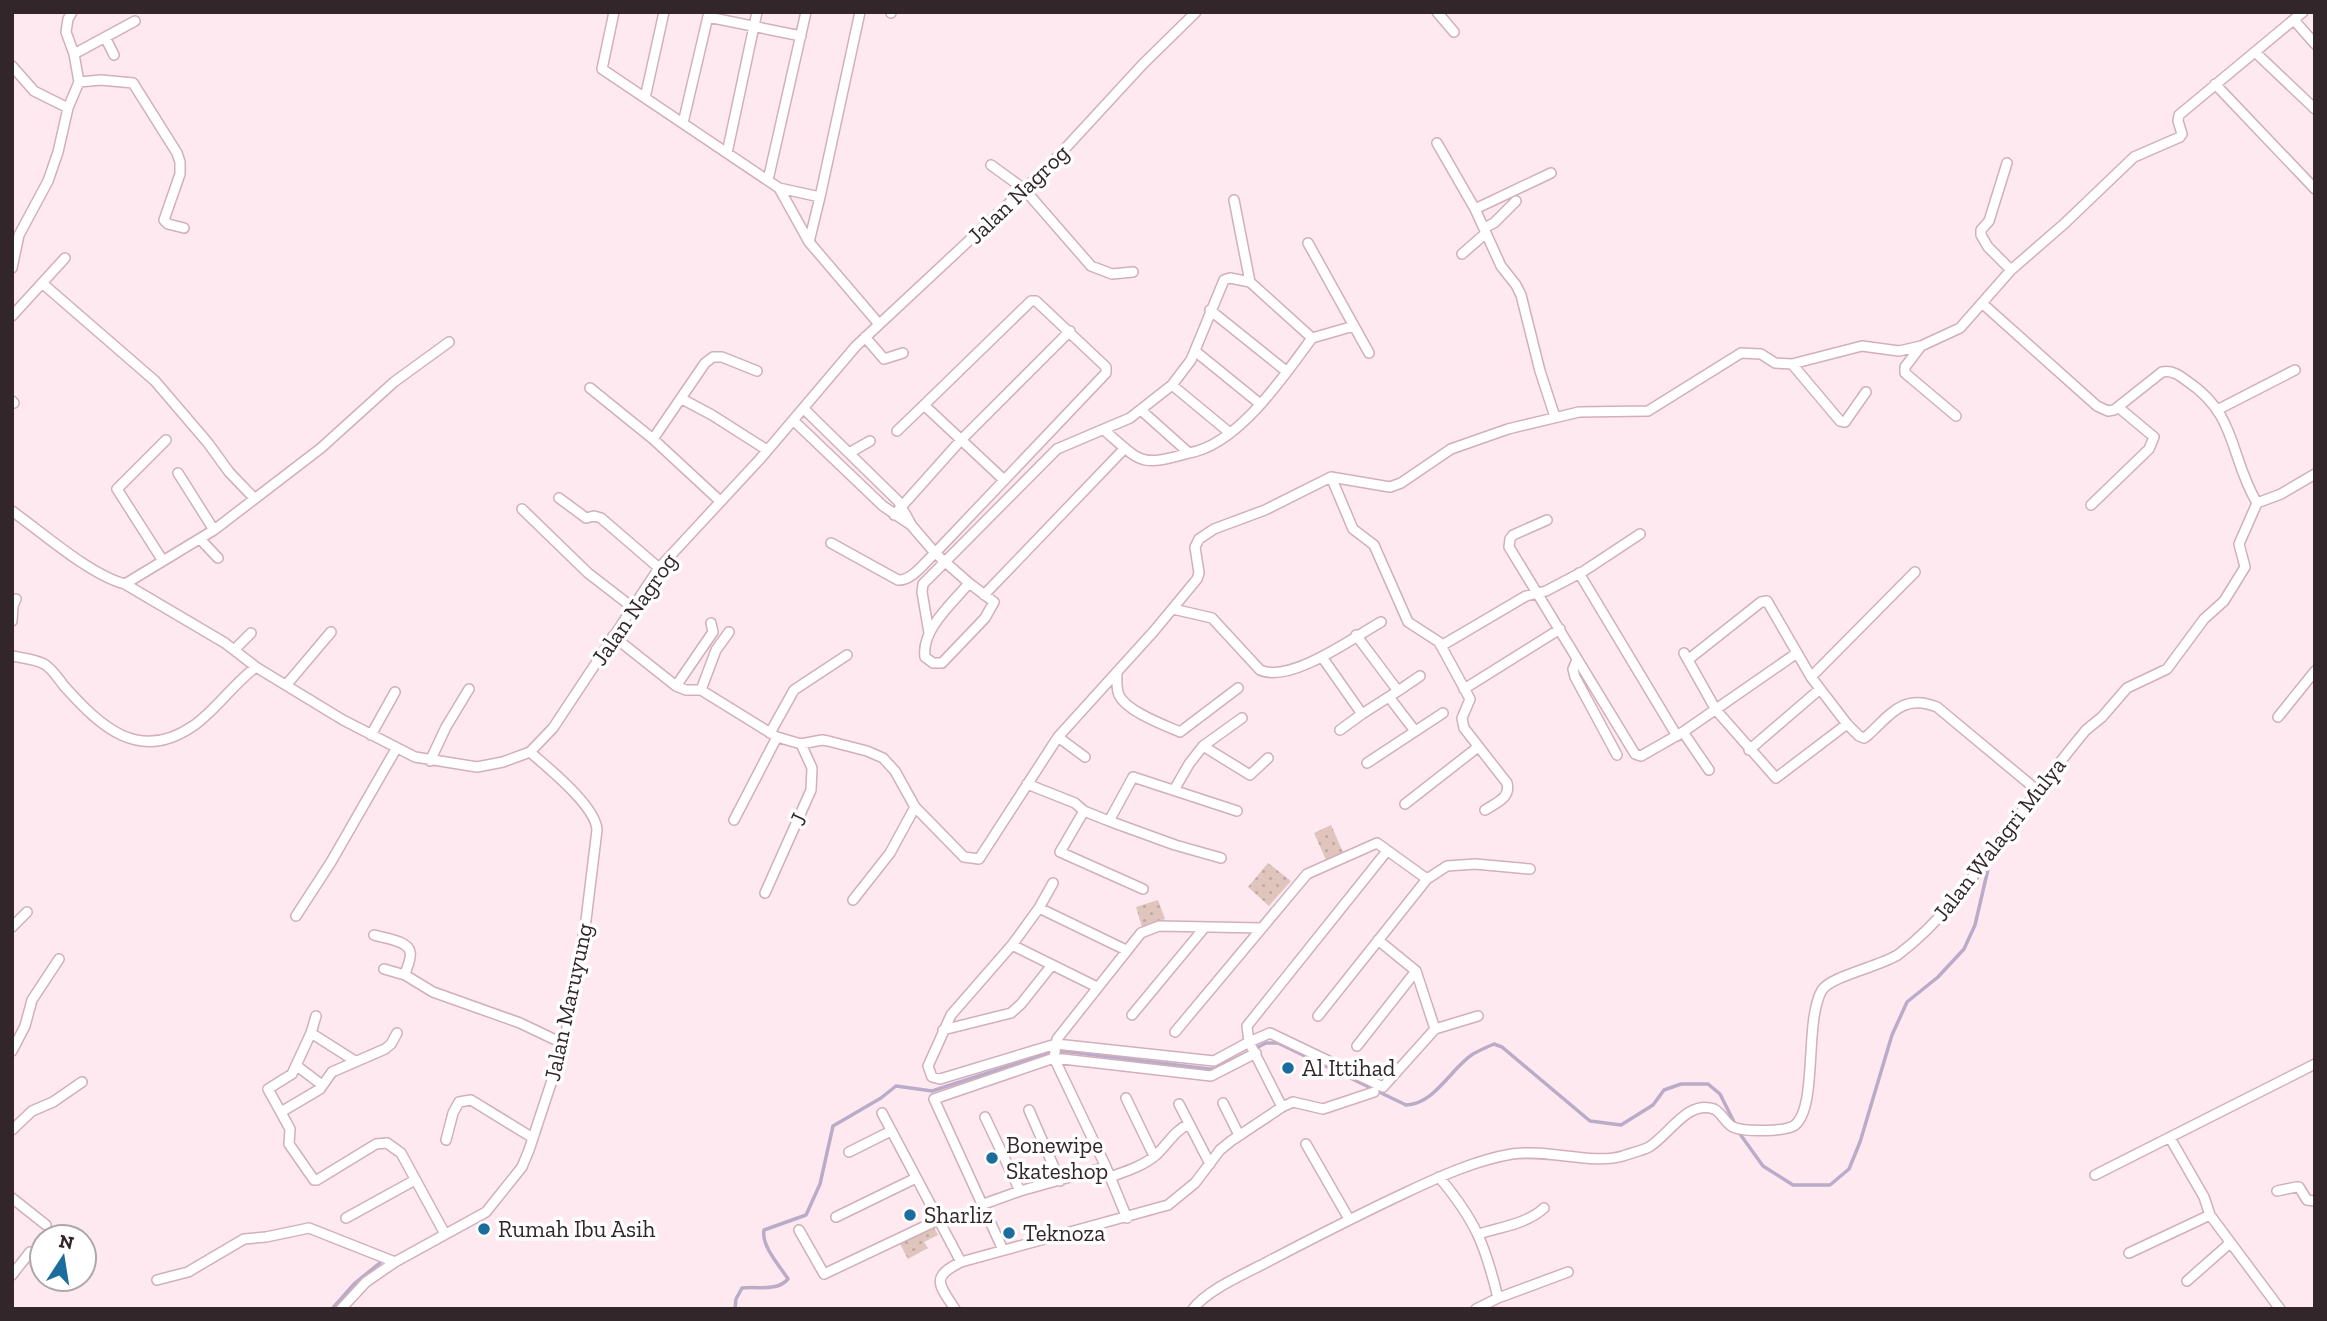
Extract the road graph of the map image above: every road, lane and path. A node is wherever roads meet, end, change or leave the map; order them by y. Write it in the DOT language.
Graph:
graph roads {
  1 [pos="72,12"];
  2 [pos="614,12"];
  3 [pos="664,12"];
  4 [pos="757,12"];
  5 [pos="806,12"];
  6 [pos="860,12"];
  7 [pos="1437,12"];
  8 [pos="2302,12"];
  9 [pos="1193,13"];
  10 [pos="709,15"];
  11 [pos="2294,20"];
  12 [pos="135,21"];
  13 [pos="754,26"];
  14 [pos="1454,32"];
  15 [pos="801,36"];
  16 [pos="106,37"];
  17 [pos="2315,44"];
  18 [pos="2256,52"];
  19 [pos="74,54"];
  20 [pos="114,55"];
  21 [pos="12,66"];
  22 [pos="79,82"];
  23 [pos="2215,83"];
  24 [pos="645,98"];
  25 [pos="68,108"];
  26 [pos="2315,109"];
  27 [pos="683,124"];
  28 [pos="1437,143"];
  29 [pos="727,153"];
  30 [pos="2007,163"];
  31 [pos="991,165"];
  32 [pos="1551,173"];
  33 [pos="768,180"];
  34 [pos="779,188"];
  35 [pos="1024,189"];
  36 [pos="2315,190"];
  37 [pos="820,197"];
  38 [pos="1234,200"];
  39 [pos="1516,201"];
  40 [pos="1475,209"];
  41 [pos="184,228"];
  42 [pos="1485,231"];
  43 [pos="809,242"];
  44 [pos="15,243"];
  45 [pos="1308,243"];
  46 [pos="1462,254"];
  47 [pos="65,258"];
  48 [pos="12,268"];
  49 [pos="2011,270"];
  50 [pos="1133,272"];
  51 [pos="1250,282"];
  52 [pos="42,283"];
  53 [pos="1983,304"];
  54 [pos="1210,310"];
  55 [pos="13,314"];
  56 [pos="879,324"];
  57 [pos="1354,326"];
  58 [pos="1070,331"];
  59 [pos="865,337"];
  60 [pos="1312,338"];
  61 [pos="449,342"];
  62 [pos="1921,346"];
  63 [pos="1195,351"];
  64 [pos="903,353"];
  65 [pos="1369,353"];
  66 [pos="1792,364"];
  67 [pos="2295,370"];
  68 [pos="757,371"];
  69 [pos="1286,371"];
  70 [pos="1172,385"];
  71 [pos="590,388"];
  72 [pos="1867,392"];
  73 [pos="682,399"];
  74 [pos="1259,403"];
  75 [pos="924,405"];
  76 [pos="2118,407"];
  77 [pos="804,409"];
  78 [pos="2218,409"];
  79 [pos="1142,411"];
  80 [pos="1956,416"];
  81 [pos="1555,417"];
  82 [pos="794,421"];
  83 [pos="1104,430"];
  84 [pos="897,431"];
  85 [pos="1230,433"];
  86 [pos="653,439"];
  87 [pos="166,440"];
  88 [pos="961,440"];
  89 [pos="870,441"];
  90 [pos="1125,448"];
  91 [pos="767,450"];
  92 [pos="849,453"];
  93 [pos="1189,453"];
  94 [pos="178,473"];
  95 [pos="2315,474"];
  96 [pos="1331,477"];
  97 [pos="1004,480"];
  98 [pos="254,498"];
  99 [pos="559,498"];
  100 [pos="720,501"];
  101 [pos="2258,502"];
  102 [pos="2091,505"];
  103 [pos="902,506"];
  104 [pos="522,509"];
  105 [pos="12,511"];
  106 [pos="894,515"];
  107 [pos="1547,520"];
  108 [pos="912,526"];
  109 [pos="214,530"];
  110 [pos="1640,534"];
  111 [pos="200,538"];
  112 [pos="831,543"];
  113 [pos="935,553"];
  114 [pos="218,558"];
  115 [pos="163,561"];
  116 [pos="945,561"];
  117 [pos="659,568"];
  118 [pos="1915,572"];
  119 [pos="1579,573"];
  120 [pos="969,583"];
  121 [pos="125,584"];
  122 [pos="1538,594"];
  123 [pos="984,595"];
  124 [pos="16,599"];
  125 [pos="632,607"];
  126 [pos="1173,609"];
  127 [pos="12,621"];
  128 [pos="1381,622"];
  129 [pos="711,623"];
  130 [pos="1560,629"];
  131 [pos="331,632"];
  132 [pos="729,632"];
  133 [pos="251,633"];
  134 [pos="929,633"];
  135 [pos="1356,635"];
  136 [pos="613,636"];
  137 [pos="1441,646"];
  138 [pos="234,650"];
  139 [pos="1797,653"];
  140 [pos="847,655"];
  141 [pos="12,656"];
  142 [pos="1322,657"];
  143 [pos="1577,660"];
  144 [pos="256,667"];
  145 [pos="2315,671"];
  146 [pos="1117,673"];
  147 [pos="1420,676"];
  148 [pos="1811,677"];
  149 [pos="286,684"];
  150 [pos="676,686"];
  151 [pos="1238,688"];
  152 [pos="469,689"];
  153 [pos="1464,689"];
  154 [pos="1821,689"];
  155 [pos="701,690"];
  156 [pos="1398,691"];
  157 [pos="395,692"];
  158 [pos="1390,697"];
  159 [pos="1716,710"];
  160 [pos="1443,713"];
  161 [pos="1362,714"];
  162 [pos="2278,717"];
  163 [pos="1242,718"];
  164 [pos="1847,724"];
  165 [pos="1340,730"];
  166 [pos="1415,731"];
  167 [pos="1680,734"];
  168 [pos="371,735"];
  169 [pos="774,735"];
  170 [pos="1058,737"];
  171 [pos="801,744"];
  172 [pos="1203,746"];
  173 [pos="1478,747"];
  174 [pos="396,749"];
  175 [pos="1749,750"];
  176 [pos="530,752"];
  177 [pos="1617,755"];
  178 [pos="1085,757"];
  179 [pos="1268,758"];
  180 [pos="430,761"];
  181 [pos="1367,762"];
  182 [pos="1709,771"];
  183 [pos="1027,784"];
  184 [pos="1174,790"];
  185 [pos="2038,791"];
  186 [pos="1405,804"];
  187 [pos="915,807"];
  188 [pos="1485,810"];
  189 [pos="1084,811"];
  190 [pos="1237,811"];
  191 [pos="734,820"];
  192 [pos="1109,821"];
  193 [pos="1387,851"];
  194 [pos="1221,858"];
  195 [pos="1530,869"];
  196 [pos="1427,879"];
  197 [pos="1053,883"];
  198 [pos="1143,889"];
  199 [pos="765,893"];
  200 [pos="853,900"];
  201 [pos="1040,908"];
  202 [pos="27,912"];
  203 [pos="296,916"];
  204 [pos="12,927"];
  205 [pos="1205,927"];
  206 [pos="1261,928"];
  207 [pos="374,936"];
  208 [pos="1378,940"];
  209 [pos="1012,945"];
  210 [pos="1126,950"];
  211 [pos="58,959"];
  212 [pos="1052,965"];
  213 [pos="384,969"];
  214 [pos="1416,971"];
  215 [pos="405,975"];
  216 [pos="1097,987"];
  217 [pos="316,1016"];
  218 [pos="1132,1016"];
  219 [pos="1318,1016"];
  220 [pos="1478,1016"];
  221 [pos="1435,1029"];
  222 [pos="943,1030"];
  223 [pos="1175,1032"];
  224 [pos="311,1033"];
  225 [pos="397,1033"];
  226 [pos="1250,1042"];
  227 [pos="564,1044"];
  228 [pos="1056,1044"];
  229 [pos="1357,1046"];
  230 [pos="12,1051"];
  231 [pos="1255,1053"];
  232 [pos="1054,1058"];
  233 [pos="355,1061"];
  234 [pos="2315,1064"];
  235 [pos="297,1066"];
  236 [pos="82,1082"];
  237 [pos="323,1085"];
  238 [pos="1378,1090"];
  239 [pos="1126,1098"];
  240 [pos="1223,1103"];
  241 [pos="1179,1104"];
  242 [pos="1282,1107"];
  243 [pos="1029,1111"];
  244 [pos="281,1112"];
  245 [pos="881,1113"];
  246 [pos="985,1117"];
  247 [pos="1189,1124"];
  248 [pos="12,1130"];
  249 [pos="891,1131"];
  250 [pos="1239,1135"];
  251 [pos="533,1138"];
  252 [pos="2170,1138"];
  253 [pos="446,1140"];
  254 [pos="1306,1144"];
  255 [pos="849,1152"];
  256 [pos="1154,1156"];
  257 [pos="1210,1164"];
  258 [pos="1108,1172"];
  259 [pos="2095,1175"];
  260 [pos="1439,1177"];
  261 [pos="916,1178"];
  262 [pos="415,1180"];
  263 [pos="1060,1181"];
  264 [pos="1020,1191"];
  265 [pos="2277,1191"];
  266 [pos="12,1198"];
  267 [pos="2315,1201"];
  268 [pos="981,1205"];
  269 [pos="1544,1208"];
  270 [pos="2210,1215"];
  271 [pos="346,1217"];
  272 [pos="836,1217"];
  273 [pos="1127,1218"];
  274 [pos="1349,1219"];
  275 [pos="938,1220"];
  276 [pos="43,1223"];
  277 [pos="799,1230"];
  278 [pos="445,1234"];
  279 [pos="1479,1234"];
  280 [pos="2230,1243"];
  281 [pos="1003,1250"];
  282 [pos="2129,1253"];
  283 [pos="28,1255"];
  284 [pos="395,1262"];
  285 [pos="961,1262"];
  286 [pos="1568,1272"];
  287 [pos="12,1275"];
  288 [pos="157,1280"];
  289 [pos="2188,1281"];
  290 [pos="1498,1298"];
  291 [pos="341,1309"];
  292 [pos="955,1309"];
  293 [pos="1192,1309"];
  294 [pos="1476,1309"];
  295 [pos="2280,1309"];
  1 -- 19 [label="street"];
  2 -- 24 [label="street"];
  3 -- 24 [label="street"];
  4 -- 13 [label="street"];
  5 -- 15 [label="street"];
  6 -- 37 [label="street"];
  7 -- 14 [label="street"];
  8 -- 11 [label="street"];
  9 -- 35 [label="street, Jalan Nagrog"];
  10 -- 13 [label="street"];
  10 -- 27 [label="street"];
  11 -- 17 [label="street"];
  11 -- 18 [label="street"];
  12 -- 16 [label="street"];
  13 -- 15 [label="street"];
  13 -- 29 [label="street"];
  15 -- 33 [label="street"];
  16 -- 19 [label="street"];
  16 -- 20 [label="street"];
  18 -- 23 [label="street"];
  18 -- 26 [label="street"];
  19 -- 22 [label="street"];
  21 -- 25 [label="street"];
  22 -- 25 [label="street"];
  22 -- 41 [label="street"];
  23 -- 36 [label="street"];
  23 -- 49 [label="street"];
  24 -- 27 [label="street"];
  25 -- 44 [label="street"];
  27 -- 29 [label="street"];
  28 -- 40 [label="street"];
  29 -- 33 [label="street"];
  30 -- 49 [label="street"];
  31 -- 35 [label="street"];
  32 -- 40 [label="street"];
  33 -- 34 [label="street"];
  34 -- 37 [label="street"];
  34 -- 43 [label="street"];
  35 -- 50 [label="street"];
  35 -- 56 [label="street, Jalan Nagrog"];
  37 -- 43 [label="street"];
  38 -- 51 [label="street"];
  39 -- 42 [label="street"];
  40 -- 42 [label="street"];
  42 -- 46 [label="street"];
  42 -- 81 [label="street"];
  43 -- 56 [label="street"];
  44 -- 48 [label="street"];
  45 -- 57 [label="street"];
  47 -- 52 [label="street"];
  49 -- 53 [label="street"];
  51 -- 54 [label="street"];
  51 -- 60 [label="street"];
  52 -- 55 [label="street"];
  52 -- 98 [label="street"];
  53 -- 62 [label="street"];
  53 -- 76 [label="street"];
  54 -- 63 [label="street"];
  54 -- 69 [label="street"];
  56 -- 59 [label="street, Jalan Nagrog"];
  57 -- 60 [label="street"];
  57 -- 65 [label="street"];
  58 -- 75 [label="street"];
  58 -- 88 [label="street"];
  58 -- 97 [label="street"];
  59 -- 64 [label="street"];
  59 -- 77 [label="street, Jalan Nagrog"];
  60 -- 69 [label="street"];
  61 -- 98 [label="street"];
  62 -- 66 [label="street"];
  62 -- 80 [label="street"];
  63 -- 70 [label="street"];
  63 -- 74 [label="street"];
  66 -- 72 [label="street"];
  66 -- 81 [label="street"];
  67 -- 78 [label="street"];
  68 -- 73 [label="street"];
  69 -- 74 [label="street"];
  70 -- 79 [label="street"];
  70 -- 85 [label="street"];
  71 -- 86 [label="street"];
  73 -- 86 [label="street"];
  73 -- 91 [label="street"];
  74 -- 85 [label="street"];
  75 -- 84 [label="street"];
  75 -- 88 [label="street"];
  76 -- 78 [label="street"];
  76 -- 102 [label="street"];
  77 -- 82 [label="street, Jalan Nagrog"];
  77 -- 92 [label="street"];
  78 -- 101 [label="street"];
  79 -- 83 [label="street"];
  79 -- 93 [label="street"];
  81 -- 96 [label="street"];
  82 -- 91 [label="street, Jalan Nagrog"];
  82 -- 106 [label="street"];
  83 -- 90 [label="street"];
  83 -- 116 [label="street"];
  85 -- 93 [label="street"];
  86 -- 100 [label="street"];
  87 -- 115 [label="street"];
  88 -- 97 [label="street"];
  88 -- 103 [label="street"];
  89 -- 92 [label="street"];
  90 -- 93 [label="street"];
  90 -- 123 [label="street"];
  91 -- 100 [label="street, Jalan Nagrog"];
  92 -- 103 [label="street"];
  94 -- 109 [label="street"];
  95 -- 101 [label="street"];
  96 -- 126 [label="street"];
  96 -- 137 [label="street"];
  97 -- 113 [label="street"];
  98 -- 109 [label="street"];
  99 -- 117 [label="street"];
  100 -- 117 [label="street, Jalan Nagrog"];
  101 -- 185 [label="street, Jalan Walagri Mulya"];
  103 -- 106 [label="street"];
  103 -- 108 [label="street"];
  104 -- 125 [label="street"];
  105 -- 121 [label="street, Jalan Nagrog"];
  106 -- 108 [label="street"];
  107 -- 122 [label="street"];
  108 -- 113 [label="street"];
  109 -- 111 [label="street"];
  110 -- 119 [label="street"];
  111 -- 114 [label="street"];
  111 -- 115 [label="street"];
  112 -- 113 [label="street"];
  113 -- 116 [label="street"];
  115 -- 121 [label="street"];
  116 -- 120 [label="street"];
  116 -- 134 [label="street"];
  117 -- 125 [label="street, Jalan Nagrog"];
  118 -- 148 [label="street"];
  119 -- 122 [label="street"];
  119 -- 167 [label="street"];
  120 -- 123 [label="street"];
  120 -- 134 [label="street"];
  121 -- 138 [label="street, Jalan Nagrog"];
  122 -- 130 [label="street"];
  122 -- 137 [label="street"];
  123 -- 134 [label="street"];
  124 -- 127 [label="street"];
  125 -- 136 [label="street, Jalan Nagrog"];
  126 -- 142 [label="street"];
  126 -- 146 [label="street"];
  128 -- 135 [label="street"];
  129 -- 150 [label="street"];
  130 -- 143 [label="street"];
  130 -- 153 [label="street"];
  131 -- 149 [label="street"];
  132 -- 155 [label="street"];
  133 -- 138 [label="street"];
  135 -- 142 [label="street"];
  135 -- 156 [label="street"];
  136 -- 150 [label="street"];
  136 -- 176 [label="street, Jalan Nagrog"];
  137 -- 153 [label="street"];
  138 -- 144 [label="street, Jalan Nagrog"];
  139 -- 148 [label="street"];
  139 -- 159 [label="street"];
  139 -- 159 [label="street"];
  140 -- 169 [label="street"];
  141 -- 144 [label="street"];
  142 -- 161 [label="street"];
  143 -- 167 [label="street"];
  143 -- 177 [label="street"];
  144 -- 149 [label="street, Jalan Nagrog"];
  145 -- 162 [label="street"];
  146 -- 151 [label="street"];
  146 -- 170 [label="street"];
  147 -- 156 [label="street"];
  148 -- 154 [label="street"];
  149 -- 168 [label="street, Jalan Nagrog"];
  150 -- 155 [label="street"];
  152 -- 180 [label="street"];
  153 -- 173 [label="street"];
  154 -- 164 [label="street"];
  154 -- 175 [label="street"];
  155 -- 169 [label="street"];
  156 -- 158 [label="street"];
  157 -- 168 [label="street"];
  158 -- 161 [label="street"];
  158 -- 166 [label="street"];
  159 -- 167 [label="street"];
  159 -- 175 [label="street"];
  160 -- 166 [label="street"];
  161 -- 165 [label="street"];
  163 -- 172 [label="street"];
  164 -- 175 [label="street"];
  164 -- 185 [label="street"];
  166 -- 181 [label="street"];
  167 -- 182 [label="street"];
  168 -- 174 [label="street, Jalan Nagrog"];
  169 -- 171 [label="street"];
  169 -- 191 [label="street"];
  170 -- 178 [label="street"];
  170 -- 183 [label="street"];
  171 -- 187 [label="street"];
  171 -- 199 [label="street, J"];
  172 -- 179 [label="street"];
  172 -- 184 [label="street"];
  173 -- 186 [label="street"];
  173 -- 188 [label="street"];
  174 -- 180 [label="street, Jalan Nagrog"];
  174 -- 203 [label="street"];
  176 -- 180 [label="street, Jalan Nagrog"];
  176 -- 227 [label="street, Jalan Maruyung"];
  183 -- 187 [label="street"];
  183 -- 189 [label="street"];
  184 -- 190 [label="street"];
  184 -- 192 [label="street"];
  185 -- 260 [label="street, Jalan Walagri Mulya"];
  187 -- 200 [label="street"];
  189 -- 192 [label="street"];
  189 -- 198 [label="street"];
  192 -- 194 [label="street"];
  193 -- 196 [label="street"];
  193 -- 206 [label="street"];
  193 -- 226 [label="street"];
  195 -- 196 [label="street"];
  196 -- 208 [label="street"];
  197 -- 201 [label="street"];
  201 -- 209 [label="street"];
  201 -- 210 [label="street"];
  202 -- 204 [label="street"];
  205 -- 206 [label="street"];
  205 -- 210 [label="street"];
  205 -- 218 [label="street"];
  206 -- 223 [label="street"];
  207 -- 215 [label="street"];
  208 -- 214 [label="street"];
  208 -- 219 [label="street"];
  209 -- 212 [label="street"];
  209 -- 222 [label="street"];
  210 -- 216 [label="street"];
  211 -- 230 [label="street"];
  212 -- 216 [label="street"];
  212 -- 222 [label="street"];
  213 -- 215 [label="street"];
  214 -- 221 [label="street"];
  214 -- 229 [label="street"];
  215 -- 227 [label="street"];
  216 -- 228 [label="street"];
  217 -- 224 [label="street"];
  220 -- 221 [label="street"];
  221 -- 238 [label="street"];
  222 -- 228 [label="street"];
  224 -- 233 [label="street"];
  224 -- 235 [label="street"];
  225 -- 233 [label="street"];
  226 -- 228 [label="street"];
  226 -- 231 [label="street"];
  226 -- 238 [label="street"];
  227 -- 251 [label="street, Jalan Maruyung"];
  228 -- 232 [label="street"];
  231 -- 232 [label="street"];
  231 -- 242 [label="street"];
  232 -- 258 [label="street"];
  232 -- 268 [label="street"];
  233 -- 237 [label="street"];
  234 -- 252 [label="street"];
  235 -- 237 [label="street"];
  235 -- 244 [label="street"];
  236 -- 248 [label="street"];
  237 -- 244 [label="street"];
  238 -- 242 [label="street"];
  239 -- 256 [label="street"];
  240 -- 250 [label="street"];
  241 -- 247 [label="street"];
  242 -- 250 [label="street"];
  243 -- 263 [label="street"];
  244 -- 262 [label="street"];
  245 -- 249 [label="street"];
  246 -- 264 [label="street"];
  247 -- 256 [label="street"];
  247 -- 257 [label="street"];
  249 -- 255 [label="street"];
  249 -- 261 [label="street"];
  250 -- 257 [label="street"];
  251 -- 253 [label="street"];
  251 -- 278 [label="street, Jalan Maruyung"];
  252 -- 259 [label="street"];
  252 -- 270 [label="street"];
  254 -- 274 [label="street"];
  256 -- 258 [label="street"];
  257 -- 273 [label="street"];
  258 -- 263 [label="street"];
  258 -- 273 [label="street"];
  260 -- 274 [label="street"];
  260 -- 279 [label="street"];
  261 -- 272 [label="street"];
  261 -- 275 [label="street"];
  262 -- 271 [label="street"];
  262 -- 278 [label="street"];
  263 -- 264 [label="street"];
  264 -- 268 [label="street"];
  265 -- 267 [label="street"];
  266 -- 276 [label="street"];
  268 -- 281 [label="street"];
  269 -- 279 [label="street"];
  270 -- 280 [label="street"];
  270 -- 282 [label="street"];
  273 -- 281 [label="street"];
  274 -- 293 [label="street"];
  275 -- 277 [label="street"];
  275 -- 285 [label="street"];
  278 -- 284 [label="street, Jalan Maruyung"];
  279 -- 290 [label="street"];
  280 -- 289 [label="street"];
  280 -- 295 [label="street"];
  281 -- 285 [label="street"];
  283 -- 287 [label="street"];
  284 -- 288 [label="street"];
  284 -- 291 [label="street, Jalan Maruyung"];
  285 -- 292 [label="street"];
  286 -- 290 [label="street"];
  290 -- 294 [label="street"];
}
